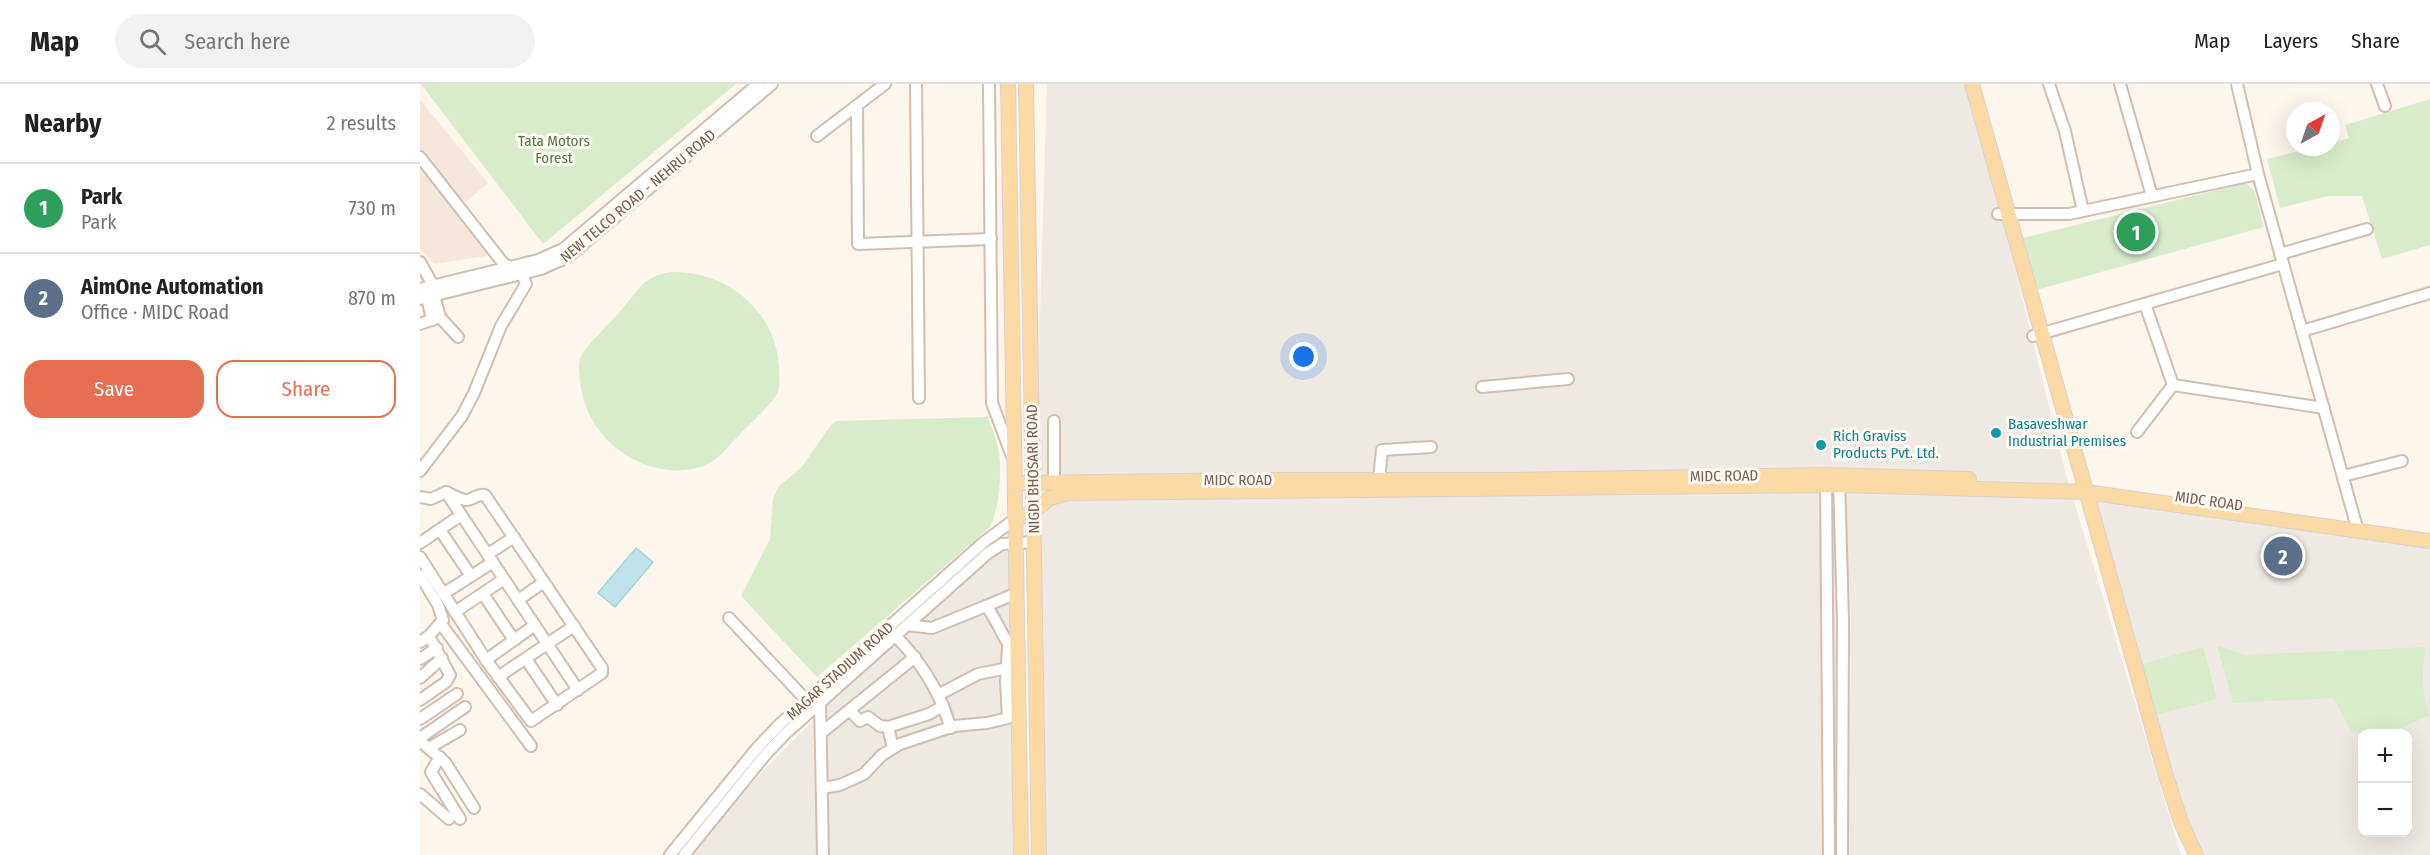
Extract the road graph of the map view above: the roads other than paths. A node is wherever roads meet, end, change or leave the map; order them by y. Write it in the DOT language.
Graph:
graph roads {
  1 [pos="758,84"];
  2 [pos="772,84"];
  3 [pos="885,84"];
  4 [pos="916,84"];
  5 [pos="989,84"];
  6 [pos="1008,84"];
  7 [pos="1026,84"];
  8 [pos="1962,84"];
  9 [pos="1972,84"];
  10 [pos="2049,84"];
  11 [pos="2120,84"];
  12 [pos="2237,84"];
  13 [pos="2377,84"];
  14 [pos="857,106"];
  15 [pos="2385,106"];
  16 [pos="817,136"];
  17 [pos="420,157"];
  18 [pos="2258,174"];
  19 [pos="2152,196"];
  20 [pos="2084,211"];
  21 [pos="2003,214"];
  22 [pos="2367,229"];
  23 [pos="991,238"];
  24 [pos="918,241"];
  25 [pos="2282,259"];
  26 [pos="420,262"];
  27 [pos="518,271"];
  28 [pos="429,293"];
  29 [pos="2430,293"];
  30 [pos="2145,304"];
  31 [pos="436,318"];
  32 [pos="420,324"];
  33 [pos="2302,331"];
  34 [pos="2037,335"];
  35 [pos="458,337"];
  36 [pos="1568,379"];
  37 [pos="2173,385"];
  38 [pos="1482,387"];
  39 [pos="918,398"];
  40 [pos="2324,408"];
  41 [pos="1053,421"];
  42 [pos="2137,432"];
  43 [pos="1431,447"];
  44 [pos="2402,461"];
  45 [pos="1014,462"];
  46 [pos="420,471"];
  47 [pos="2343,476"];
  48 [pos="1379,480"];
  49 [pos="1833,480"];
  50 [pos="1054,482"];
  51 [pos="1015,483"];
  52 [pos="1033,483"];
  53 [pos="1446,485"];
  54 [pos="2080,487"];
  55 [pos="446,492"];
  56 [pos="420,497"];
  57 [pos="1033,512"];
  58 [pos="461,515"];
  59 [pos="1015,519"];
  60 [pos="2357,526"];
  61 [pos="440,530"];
  62 [pos="2430,533"];
  63 [pos="514,537"];
  64 [pos="2430,541"];
  65 [pos="1016,542"];
  66 [pos="1034,542"];
  67 [pos="420,543"];
  68 [pos="420,557"];
  69 [pos="490,558"];
  70 [pos="420,575"];
  71 [pos="471,576"];
  72 [pos="504,579"];
  73 [pos="544,582"];
  74 [pos="1017,593"];
  75 [pos="443,594"];
  76 [pos="483,594"];
  77 [pos="518,600"];
  78 [pos="986,606"];
  79 [pos="455,612"];
  80 [pos="729,618"];
  81 [pos="441,624"];
  82 [pos="535,625"];
  83 [pos="907,625"];
  84 [pos="574,626"];
  85 [pos="891,632"];
  86 [pos="425,639"];
  87 [pos="514,640"];
  88 [pos="548,645"];
  89 [pos="1013,649"];
  90 [pos="439,653"];
  91 [pos="915,657"];
  92 [pos="420,659"];
  93 [pos="526,659"];
  94 [pos="486,660"];
  95 [pos="1008,668"];
  96 [pos="498,677"];
  97 [pos="420,678"];
  98 [pos="819,689"];
  99 [pos="578,690"];
  100 [pos="457,694"];
  101 [pos="938,695"];
  102 [pos="420,700"];
  103 [pos="807,700"];
  104 [pos="820,703"];
  105 [pos="557,705"];
  106 [pos="943,706"];
  107 [pos="465,707"];
  108 [pos="850,711"];
  109 [pos="420,719"];
  110 [pos="888,728"];
  111 [pos="951,728"];
  112 [pos="460,730"];
  113 [pos="820,733"];
  114 [pos="423,742"];
  115 [pos="531,746"];
  116 [pos="893,748"];
  117 [pos="440,758"];
  118 [pos="822,788"];
  119 [pos="420,794"];
  120 [pos="474,808"];
  121 [pos="670,855"];
  122 [pos="684,855"];
  123 [pos="823,855"];
  124 [pos="1021,855"];
  125 [pos="1039,855"];
  126 [pos="1830,855"];
  127 [pos="1842,855"];
  128 [pos="2186,855"];
  129 [pos="2196,855"];
  1 -- 27 [label="street, NEW TELCO ROAD - NEHRU ROAD"];
  2 -- 27 [label="street, NEW TELCO ROAD - NEHRU ROAD"];
  3 -- 14 [label="street"];
  4 -- 24 [label="street"];
  5 -- 23 [label="street"];
  6 -- 45 [label="main road, NIGDI BHOSARI ROAD"];
  7 -- 52 [label="main road, NIGDI BHOSARI ROAD"];
  8 -- 21 [label="main road"];
  9 -- 21 [label="main road"];
  10 -- 20 [label="street"];
  11 -- 19 [label="street"];
  12 -- 18 [label="street"];
  13 -- 15 [label="street"];
  14 -- 16 [label="street"];
  14 -- 24 [label="street"];
  17 -- 27 [label="street"];
  18 -- 19 [label="street"];
  18 -- 25 [label="street"];
  19 -- 20 [label="street"];
  20 -- 21 [label="street"];
  21 -- 34 [label="main road"];
  22 -- 25 [label="street"];
  23 -- 24 [label="street"];
  23 -- 45 [label="street"];
  24 -- 39 [label="street"];
  25 -- 30 [label="street"];
  25 -- 33 [label="street"];
  26 -- 28 [label="street"];
  27 -- 28 [label="street, NEW TELCO ROAD - NEHRU ROAD"];
  27 -- 46 [label="street"];
  28 -- 31 [label="street"];
  29 -- 33 [label="street"];
  30 -- 34 [label="street"];
  30 -- 37 [label="street"];
  31 -- 32 [label="street"];
  31 -- 35 [label="street"];
  33 -- 40 [label="street"];
  34 -- 54 [label="main road"];
  36 -- 38 [label="street"];
  37 -- 40 [label="street"];
  37 -- 42 [label="street"];
  40 -- 47 [label="street"];
  41 -- 50 [label="street"];
  43 -- 48 [label="street"];
  44 -- 47 [label="street"];
  45 -- 51 [label="main road, NIGDI BHOSARI ROAD"];
  47 -- 60 [label="street"];
  48 -- 50 [label="main road, MIDC ROAD"];
  48 -- 53 [label="main road, MIDC ROAD"];
  49 -- 53 [label="main road, MIDC ROAD"];
  49 -- 54 [label="main road, MIDC ROAD"];
  49 -- 126 [label="street"];
  49 -- 127 [label="street"];
  50 -- 52 [label="main road, MIDC ROAD"];
  51 -- 52 [label="main road, MIDC ROAD"];
  51 -- 59 [label="main road, NIGDI BHOSARI ROAD"];
  52 -- 57 [label="main road, NIGDI BHOSARI ROAD"];
  53 -- 57 [label="main road, MAGAR STADIUM ROAD"];
  54 -- 60 [label="main road, MIDC ROAD"];
  54 -- 128 [label="main road"];
  54 -- 129 [label="main road"];
  55 -- 56 [label="street"];
  55 -- 58 [label="street"];
  55 -- 63 [label="street"];
  57 -- 59 [label="main road, MAGAR STADIUM ROAD"];
  57 -- 66 [label="main road, NIGDI BHOSARI ROAD"];
  58 -- 61 [label="street"];
  58 -- 69 [label="street"];
  59 -- 65 [label="main road, NIGDI BHOSARI ROAD"];
  59 -- 85 [label="street, MAGAR STADIUM ROAD"];
  60 -- 62 [label="main road, MIDC ROAD"];
  60 -- 64 [label="main road, MIDC ROAD"];
  61 -- 67 [label="street"];
  61 -- 71 [label="street"];
  63 -- 69 [label="street"];
  63 -- 73 [label="street"];
  65 -- 66 [label="street, MAGAR STADIUM ROAD"];
  65 -- 74 [label="main road, NIGDI BHOSARI ROAD"];
  65 -- 83 [label="street, MAGAR STADIUM ROAD"];
  66 -- 125 [label="main road, NIGDI BHOSARI ROAD"];
  68 -- 75 [label="street"];
  69 -- 71 [label="street"];
  69 -- 72 [label="street"];
  70 -- 81 [label="street"];
  71 -- 75 [label="street"];
  72 -- 76 [label="street"];
  72 -- 77 [label="street"];
  73 -- 77 [label="street"];
  73 -- 84 [label="street"];
  74 -- 78 [label="street"];
  74 -- 89 [label="main road, NIGDI BHOSARI ROAD"];
  75 -- 79 [label="street"];
  76 -- 79 [label="street"];
  76 -- 87 [label="street"];
  77 -- 82 [label="street"];
  78 -- 83 [label="street"];
  78 -- 89 [label="street"];
  79 -- 94 [label="street"];
  80 -- 103 [label="street"];
  81 -- 86 [label="street"];
  81 -- 115 [label="street"];
  82 -- 87 [label="street"];
  82 -- 88 [label="street"];
  83 -- 85 [label="street, MAGAR STADIUM ROAD"];
  84 -- 88 [label="street"];
  84 -- 99 [label="street"];
  85 -- 91 [label="street"];
  85 -- 98 [label="street, MAGAR STADIUM ROAD"];
  85 -- 104 [label="street, MAGAR STADIUM ROAD"];
  86 -- 90 [label="street"];
  87 -- 94 [label="street"];
  88 -- 93 [label="street"];
  88 -- 99 [label="street"];
  89 -- 95 [label="street"];
  89 -- 124 [label="main road, NIGDI BHOSARI ROAD"];
  90 -- 92 [label="street"];
  90 -- 97 [label="street"];
  90 -- 102 [label="street"];
  91 -- 101 [label="street"];
  91 -- 108 [label="street"];
  93 -- 96 [label="street"];
  93 -- 105 [label="street"];
  94 -- 96 [label="street"];
  95 -- 101 [label="street"];
  95 -- 111 [label="street"];
  96 -- 105 [label="street"];
  98 -- 103 [label="street, MAGAR STADIUM ROAD"];
  98 -- 104 [label="street"];
  99 -- 105 [label="street"];
  100 -- 109 [label="street"];
  101 -- 106 [label="street"];
  103 -- 121 [label="street, MAGAR STADIUM ROAD"];
  104 -- 113 [label="street"];
  104 -- 122 [label="street, MAGAR STADIUM ROAD"];
  106 -- 110 [label="street"];
  106 -- 111 [label="street"];
  107 -- 114 [label="street"];
  108 -- 110 [label="street"];
  108 -- 113 [label="street"];
  110 -- 116 [label="street"];
  111 -- 116 [label="street"];
  112 -- 114 [label="street"];
  113 -- 118 [label="street"];
  114 -- 117 [label="street"];
  116 -- 118 [label="street"];
  117 -- 119 [label="street"];
  117 -- 120 [label="street"];
  118 -- 123 [label="street"];
}
